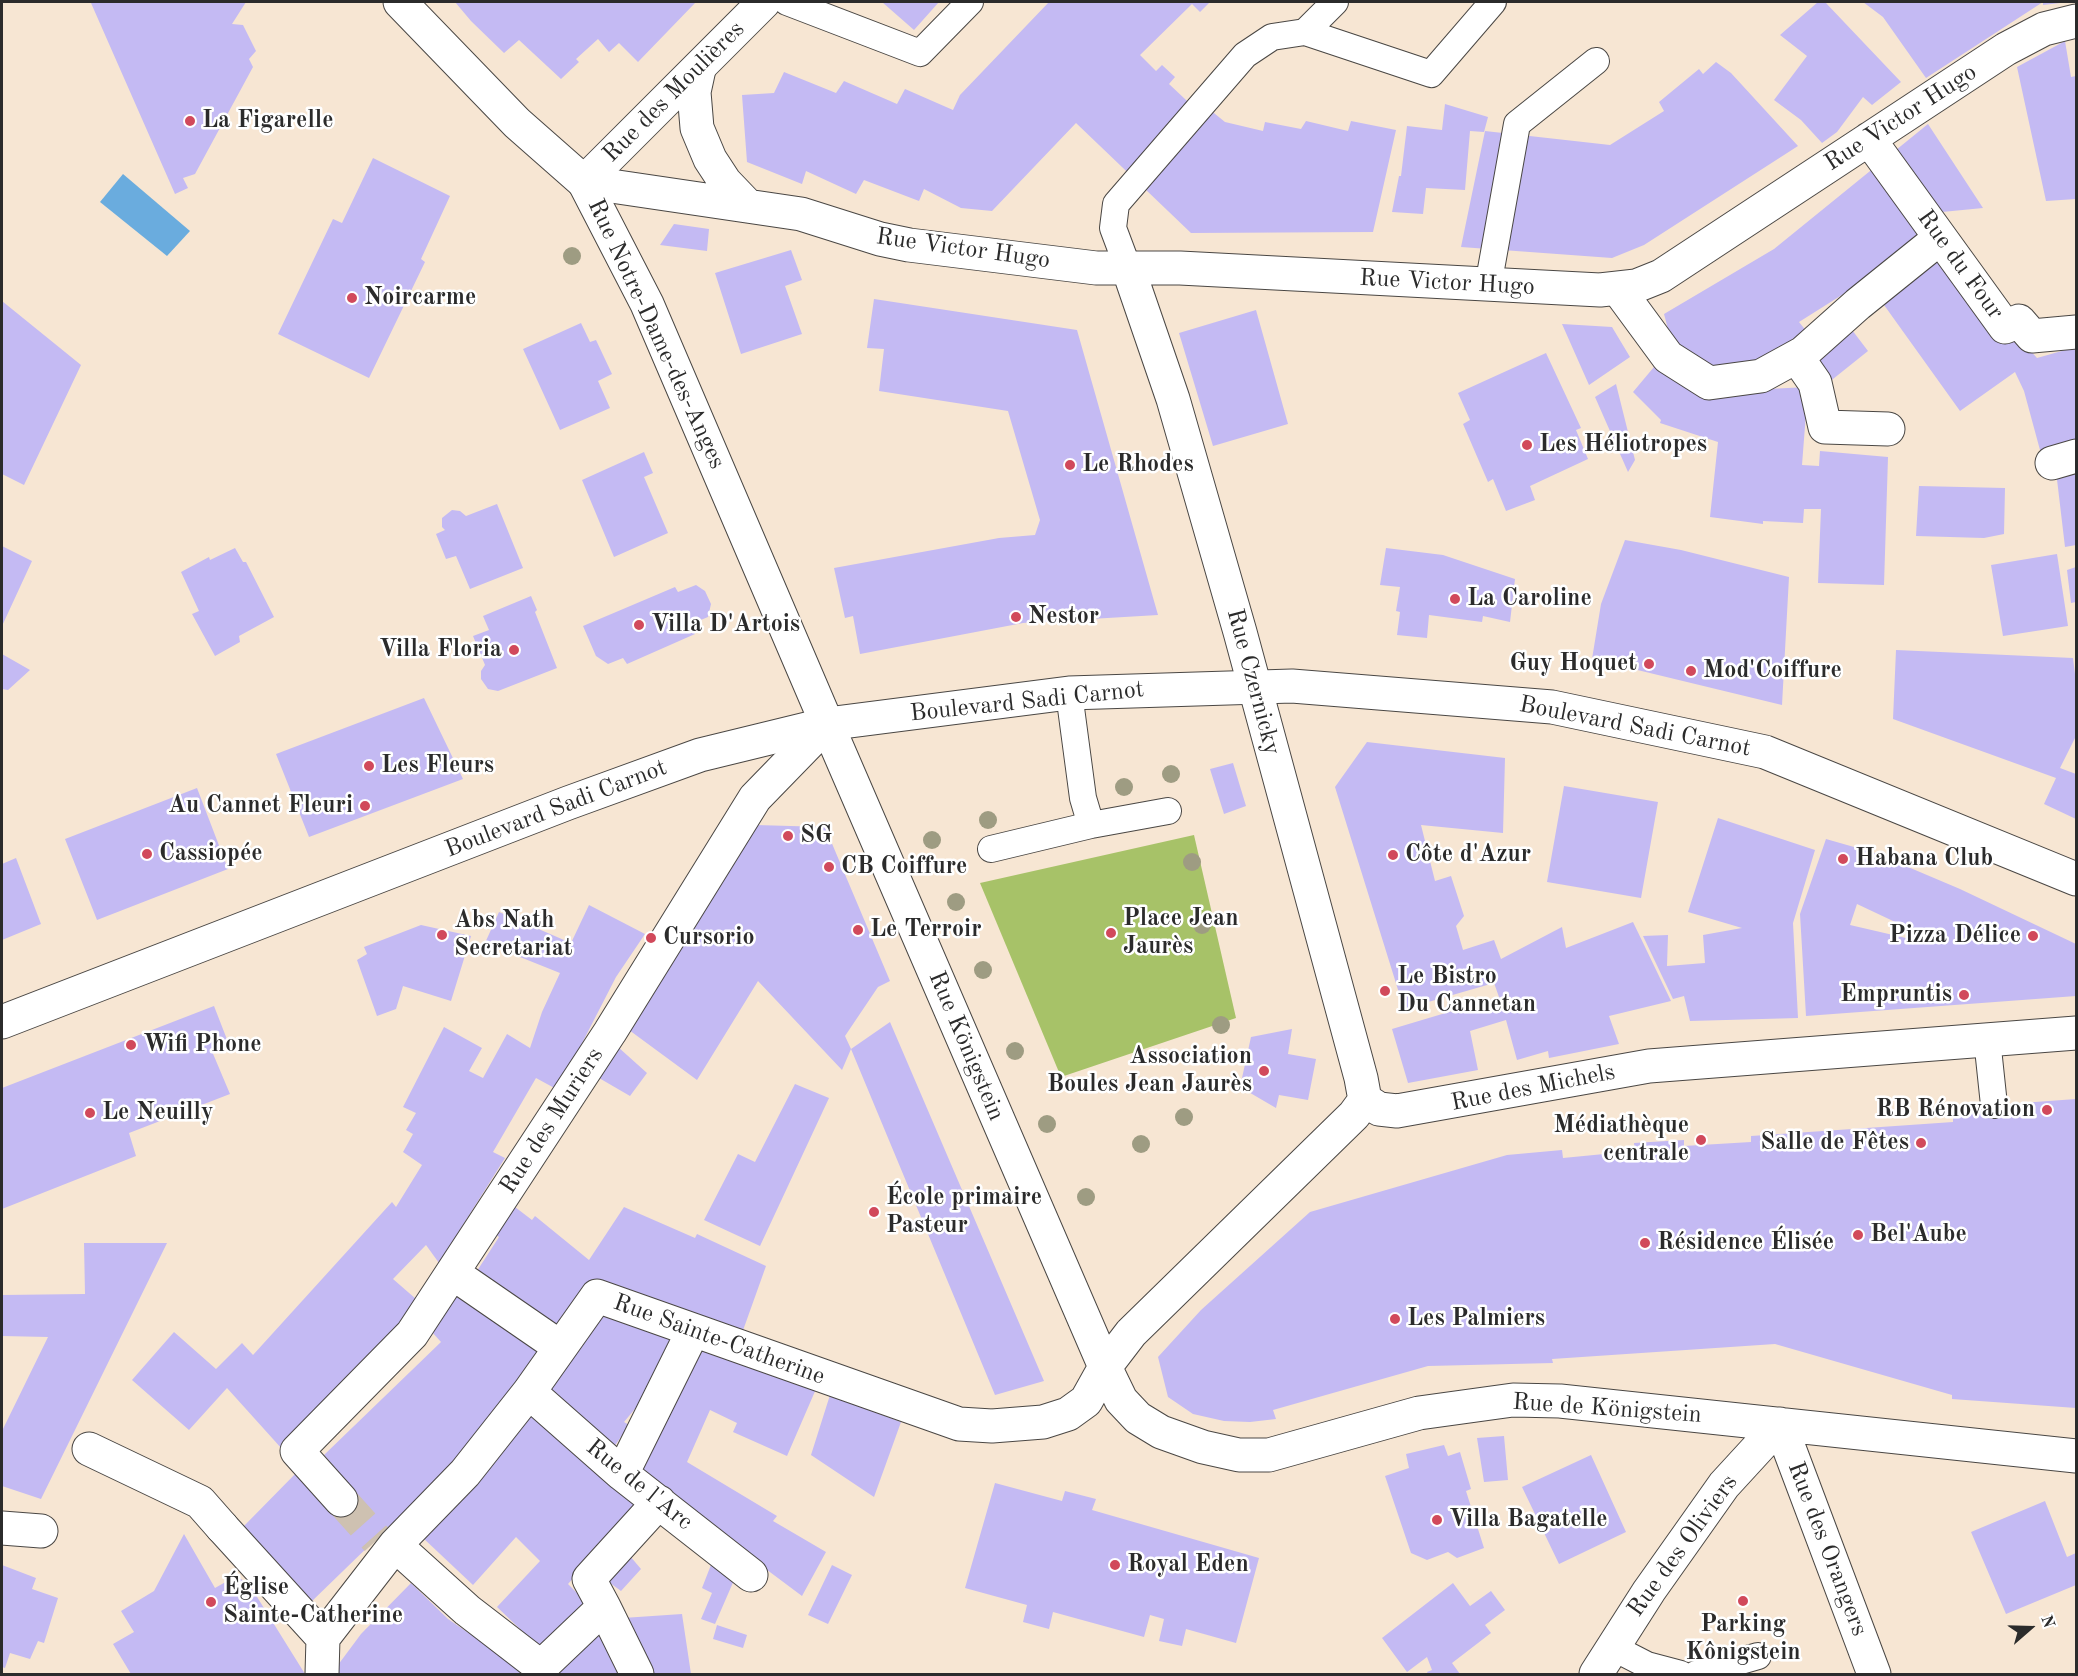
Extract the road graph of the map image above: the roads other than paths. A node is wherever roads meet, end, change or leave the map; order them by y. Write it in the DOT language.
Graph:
graph roads {
  1 [pos="400,2"];
  2 [pos="764,2"];
  3 [pos="787,2"];
  4 [pos="970,2"];
  5 [pos="1335,2"];
  6 [pos="1493,2"];
  7 [pos="2076,21"];
  8 [pos="1305,32"];
  9 [pos="1596,61"];
  10 [pos="699,69"];
  11 [pos="1869,139"];
  12 [pos="584,182"];
  13 [pos="748,206"];
  14 [pos="1940,238"];
  15 [pos="1128,268"];
  16 [pos="1488,285"];
  17 [pos="1618,290"];
  18 [pos="2076,332"];
  19 [pos="1797,357"];
  20 [pos="1888,429"];
  21 [pos="1253,685"];
  22 [pos="1069,693"];
  23 [pos="827,724"];
  24 [pos="1168,811"];
  25 [pos="1091,825"];
  26 [pos="991,849"];
  27 [pos="2076,879"];
  28 [pos="2,1022"];
  29 [pos="2076,1033"];
  30 [pos="1987,1039"];
  31 [pos="1365,1100"];
  32 [pos="1994,1105"];
  33 [pos="454,1274"];
  34 [pos="693,1331"];
  35 [pos="560,1347"];
  36 [pos="1105,1367"];
  37 [pos="529,1392"];
  38 [pos="1780,1424"];
  39 [pos="89,1449"];
  40 [pos="2076,1456"];
  41 [pos="622,1474"];
  42 [pos="341,1500"];
  43 [pos="659,1502"];
  44 [pos="2,1528"];
  45 [pos="41,1531"];
  46 [pos="386,1546"];
  47 [pos="751,1575"];
  48 [pos="604,1607"];
  49 [pos="323,1638"];
  50 [pos="1758,1656"];
  51 [pos="1604,1661"];
  52 [pos="322,1674"];
  53 [pos="637,1674"];
  54 [pos="1682,1674"];
  55 [pos="1696,1674"];
  56 [pos="1874,1674"];
  1 -- 12 [label="street, Rue Notre-Dame-des-Anges"];
  2 -- 10 [label="street, Rue des Moulières"];
  3 -- 4 [label="lane"];
  5 -- 8 [label="lane"];
  6 -- 8 [label="lane"];
  7 -- 11 [label="street, Rue Victor Hugo"];
  8 -- 15 [label="lane"];
  9 -- 16 [label="lane"];
  10 -- 12 [label="street, Rue des Moulières"];
  10 -- 13 [label="street"];
  11 -- 14 [label="street, Rue du Four"];
  11 -- 17 [label="street, Rue Victor Hugo"];
  12 -- 13 [label="street, Rue Victor Hugo"];
  12 -- 23 [label="street, Rue Notre-Dame-des-Anges"];
  13 -- 15 [label="street, Rue Victor Hugo"];
  14 -- 18 [label="street, Rue du Four"];
  14 -- 19 [label="street"];
  15 -- 16 [label="street, Rue Victor Hugo"];
  15 -- 21 [label="street, Rue Czernicky"];
  16 -- 17 [label="street, Rue Victor Hugo"];
  17 -- 19 [label="street"];
  19 -- 20 [label="street"];
  21 -- 22 [label="street, Boulevard Sadi Carnot"];
  21 -- 27 [label="street, Boulevard Sadi Carnot"];
  21 -- 31 [label="street, Rue Czernicky"];
  22 -- 23 [label="street, Boulevard Sadi Carnot"];
  22 -- 25 [label="lane"];
  23 -- 28 [label="street, Boulevard Sadi Carnot"];
  23 -- 33 [label="street, Rue des Muriers"];
  23 -- 36 [label="street, Rue Königstein"];
  24 -- 25 [label="lane"];
  25 -- 26 [label="lane"];
  29 -- 30 [label="street, Rue des Michels"];
  30 -- 31 [label="street, Rue des Michels"];
  30 -- 32 [label="lane"];
  31 -- 36 [label="street"];
  33 -- 35 [label="street"];
  33 -- 42 [label="street, Rue des Muriers"];
  34 -- 35 [label="street, Rue Sainte-Catherine"];
  34 -- 36 [label="street, Rue Sainte-Catherine"];
  34 -- 41 [label="street"];
  35 -- 37 [label="street, Rue Sainte-Catherine"];
  36 -- 38 [label="street, Rue de Königstein"];
  37 -- 41 [label="street, Rue de l'Arc"];
  37 -- 46 [label="street, Rue Sainte-Catherine"];
  38 -- 40 [label="street, Rue de Königstein"];
  38 -- 51 [label="street, Rue des Oliviers"];
  38 -- 56 [label="street, Rue des Orangers"];
  39 -- 49 [label="street"];
  41 -- 43 [label="street, Rue de l'Arc"];
  43 -- 47 [label="street, Rue de l'Arc"];
  43 -- 48 [label="street"];
  44 -- 45 [label="street"];
  46 -- 48 [label="street"];
  46 -- 49 [label="street, Rue Sainte-Catherine"];
  48 -- 53 [label="street"];
  49 -- 52 [label="street"];
  50 -- 55 [label="lane"];
  51 -- 54 [label="lane"];
}
